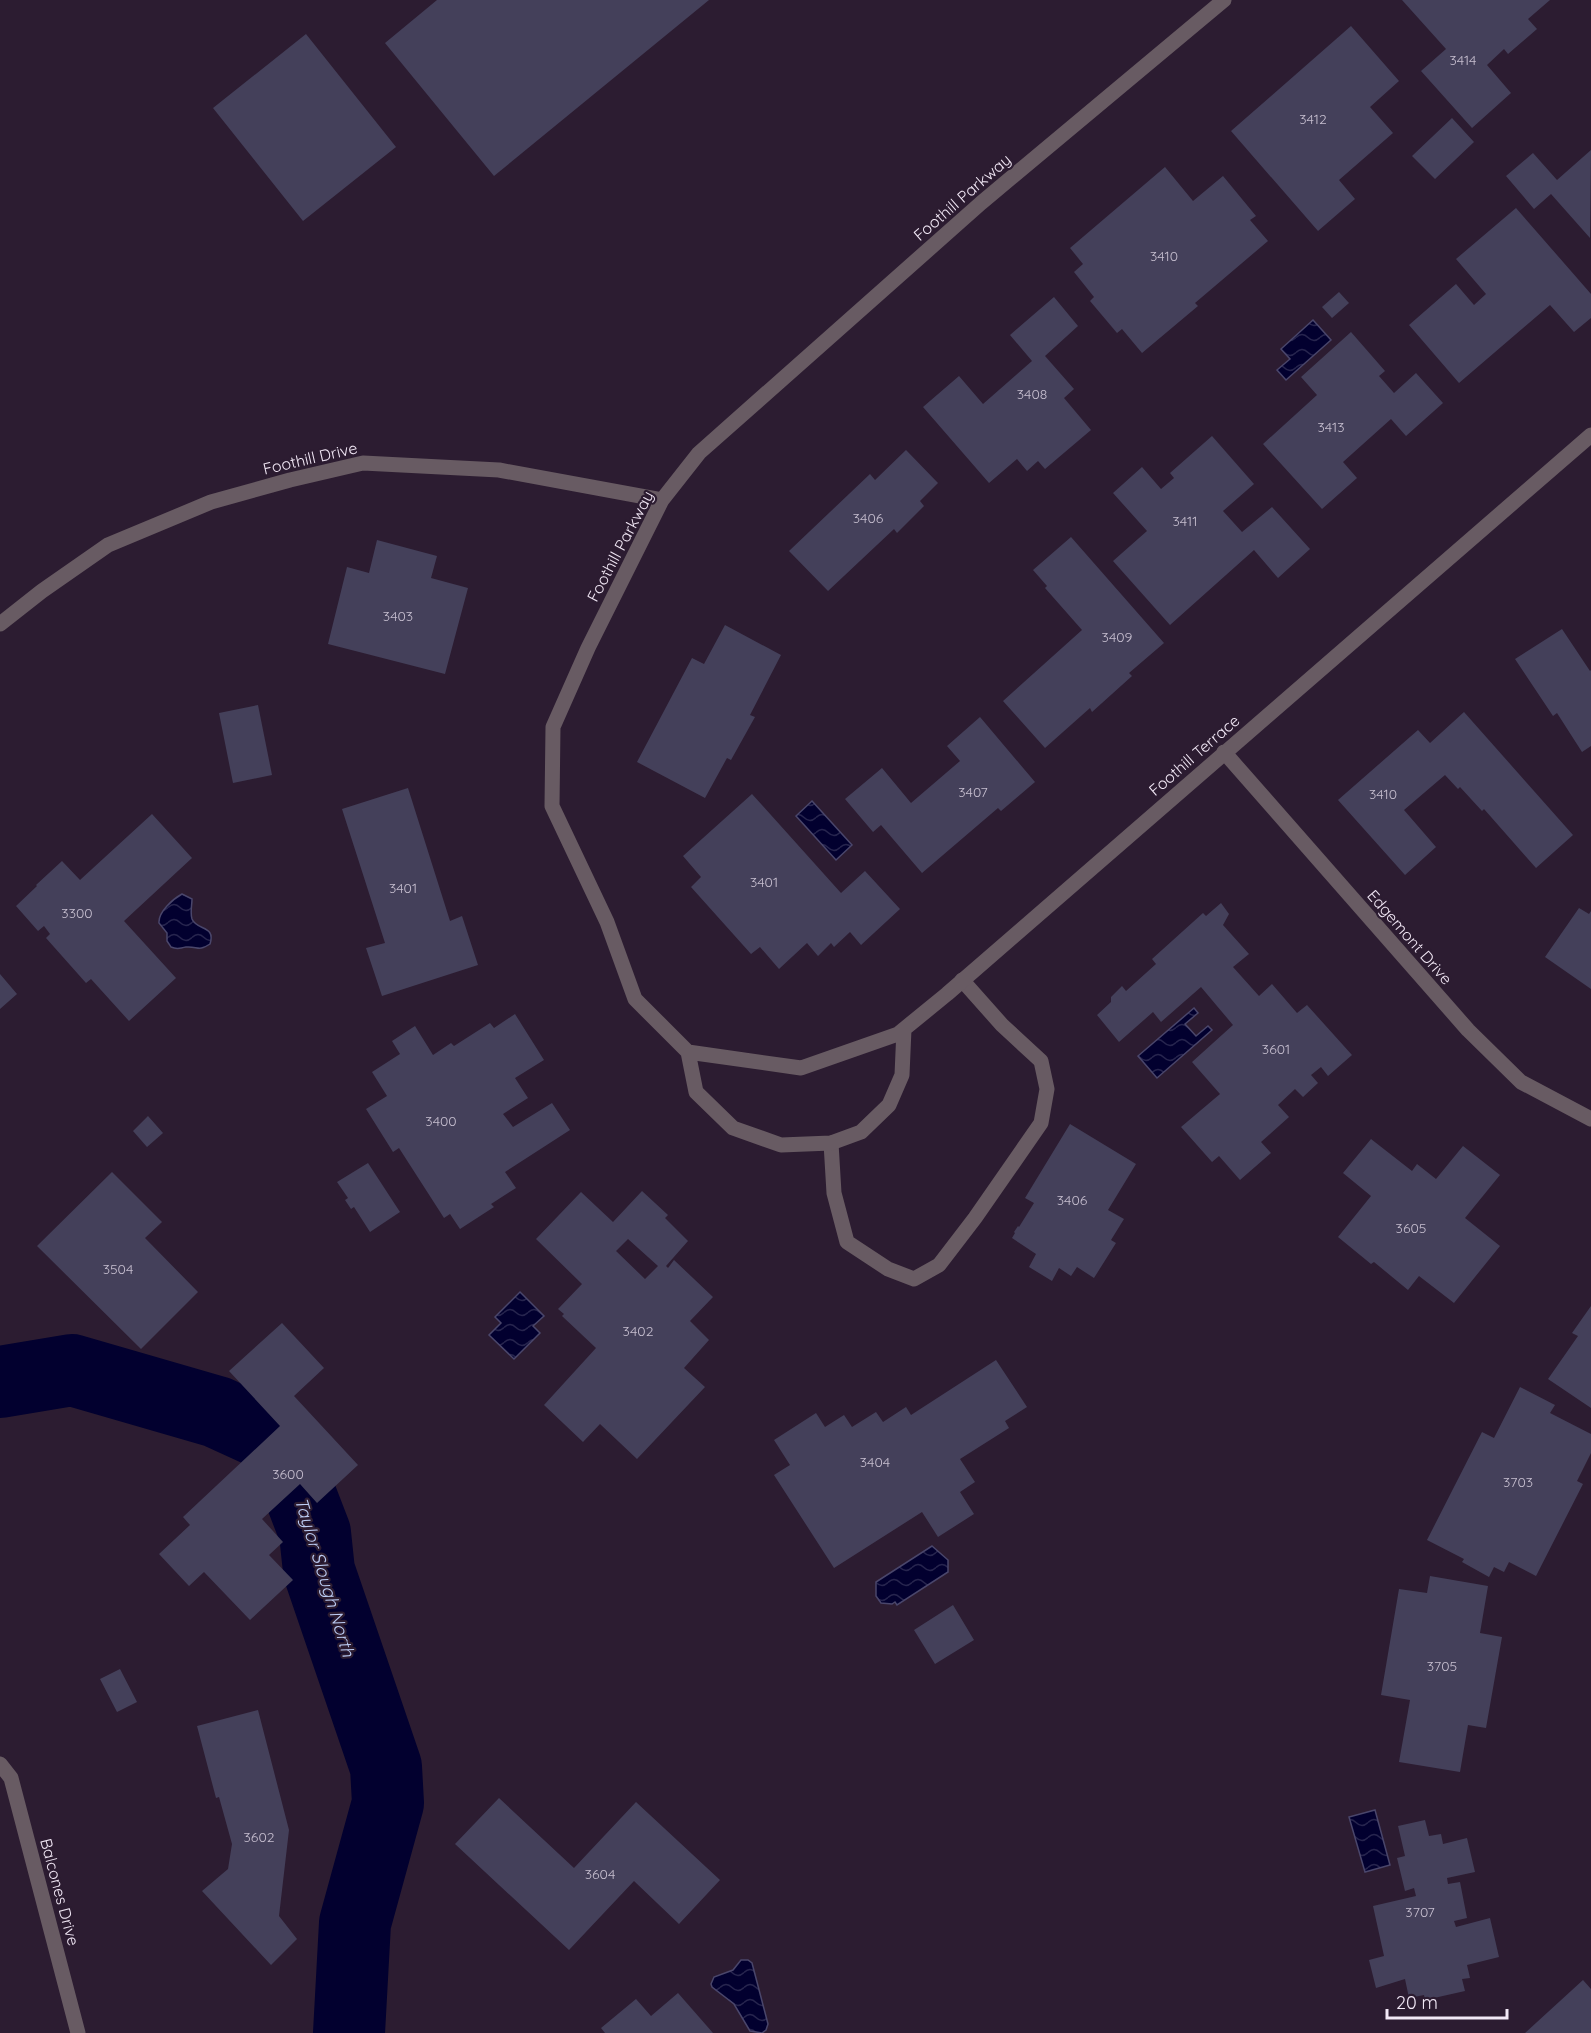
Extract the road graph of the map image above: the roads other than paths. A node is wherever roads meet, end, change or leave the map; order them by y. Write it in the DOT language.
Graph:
graph roads {
  1 [pos="1224,0"];
  2 [pos="1591,435"];
  3 [pos="662,500"];
  4 [pos="0,624"];
  5 [pos="1224,752"];
  6 [pos="962,980"];
  7 [pos="904,1029"];
  8 [pos="688,1052"];
  9 [pos="1591,1119"];
  10 [pos="831,1143"];
  11 [pos="0,1764"];
  12 [pos="78,2033"];
  1 -- 3 [label="street, Foothill Parkway"];
  2 -- 5 [label="street, Foothill Terrace"];
  3 -- 4 [label="street, Foothill Drive"];
  3 -- 8 [label="street, Foothill Parkway"];
  5 -- 6 [label="street, Foothill Terrace"];
  5 -- 9 [label="street, Edgemont Drive"];
  6 -- 7 [label="street, Foothill Terrace"];
  6 -- 10 [label="street"];
  7 -- 8 [label="street, Foothill Terrace"];
  7 -- 10 [label="street"];
  8 -- 10 [label="street"];
  11 -- 12 [label="street, Balcones Drive"];
}
